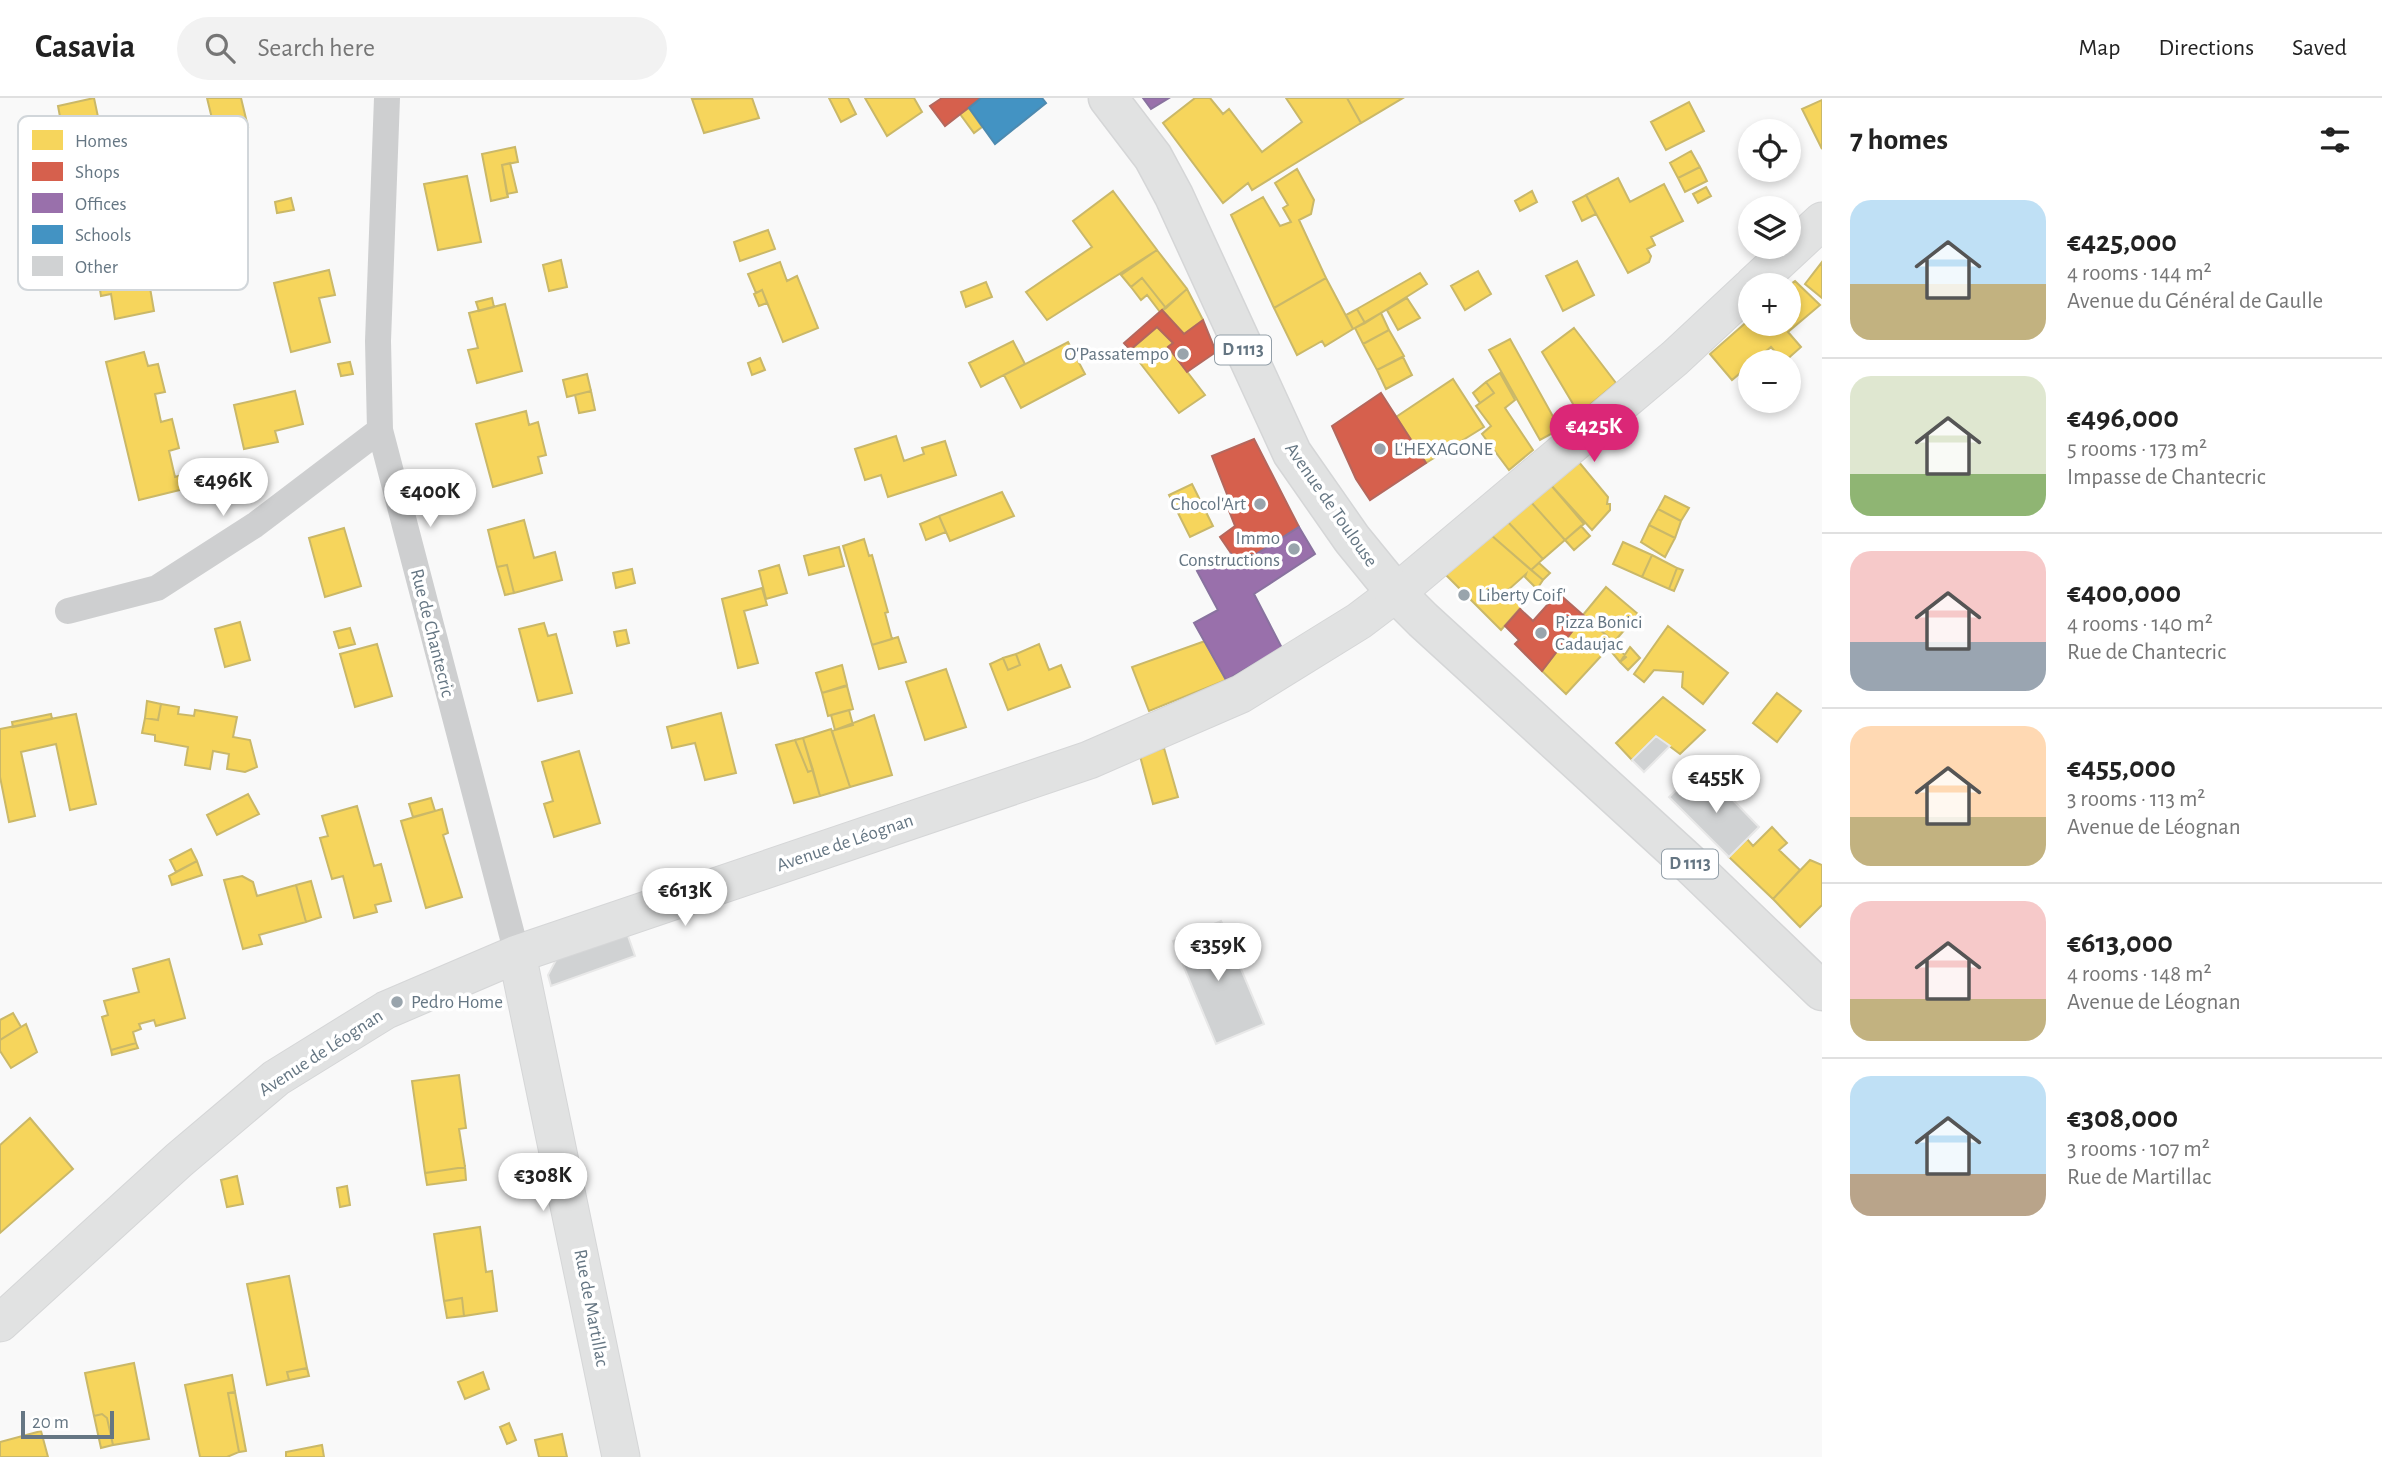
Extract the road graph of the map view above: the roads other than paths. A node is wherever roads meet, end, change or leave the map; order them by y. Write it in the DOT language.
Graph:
graph roads {
  1 [pos="387,98"];
  2 [pos="1108,98"];
  3 [pos="1822,221"];
  4 [pos="1766,273"];
  5 [pos="1738,299"];
  6 [pos="380,430"];
  7 [pos="1396,593"];
  8 [pos="68,611"];
  9 [pos="517,954"];
  10 [pos="1822,991"];
  11 [pos="0,1322"];
  12 [pos="621,1457"];
  1 -- 6 [label="street, Rue de Chantecric"];
  2 -- 7 [label="main road, Avenue de Toulouse / D 1113"];
  3 -- 4 [label="street, Avenue de Léognan"];
  5 -- 7 [label="street, Avenue de Léognan"];
  6 -- 8 [label="street"];
  6 -- 9 [label="street, Rue de Chantecric"];
  7 -- 9 [label="street, Avenue de Léognan"];
  7 -- 10 [label="main road, Avenue de Toulouse / D 1113"];
  9 -- 11 [label="street, Avenue de Léognan"];
  9 -- 12 [label="street, Rue de Martillac"];
}
